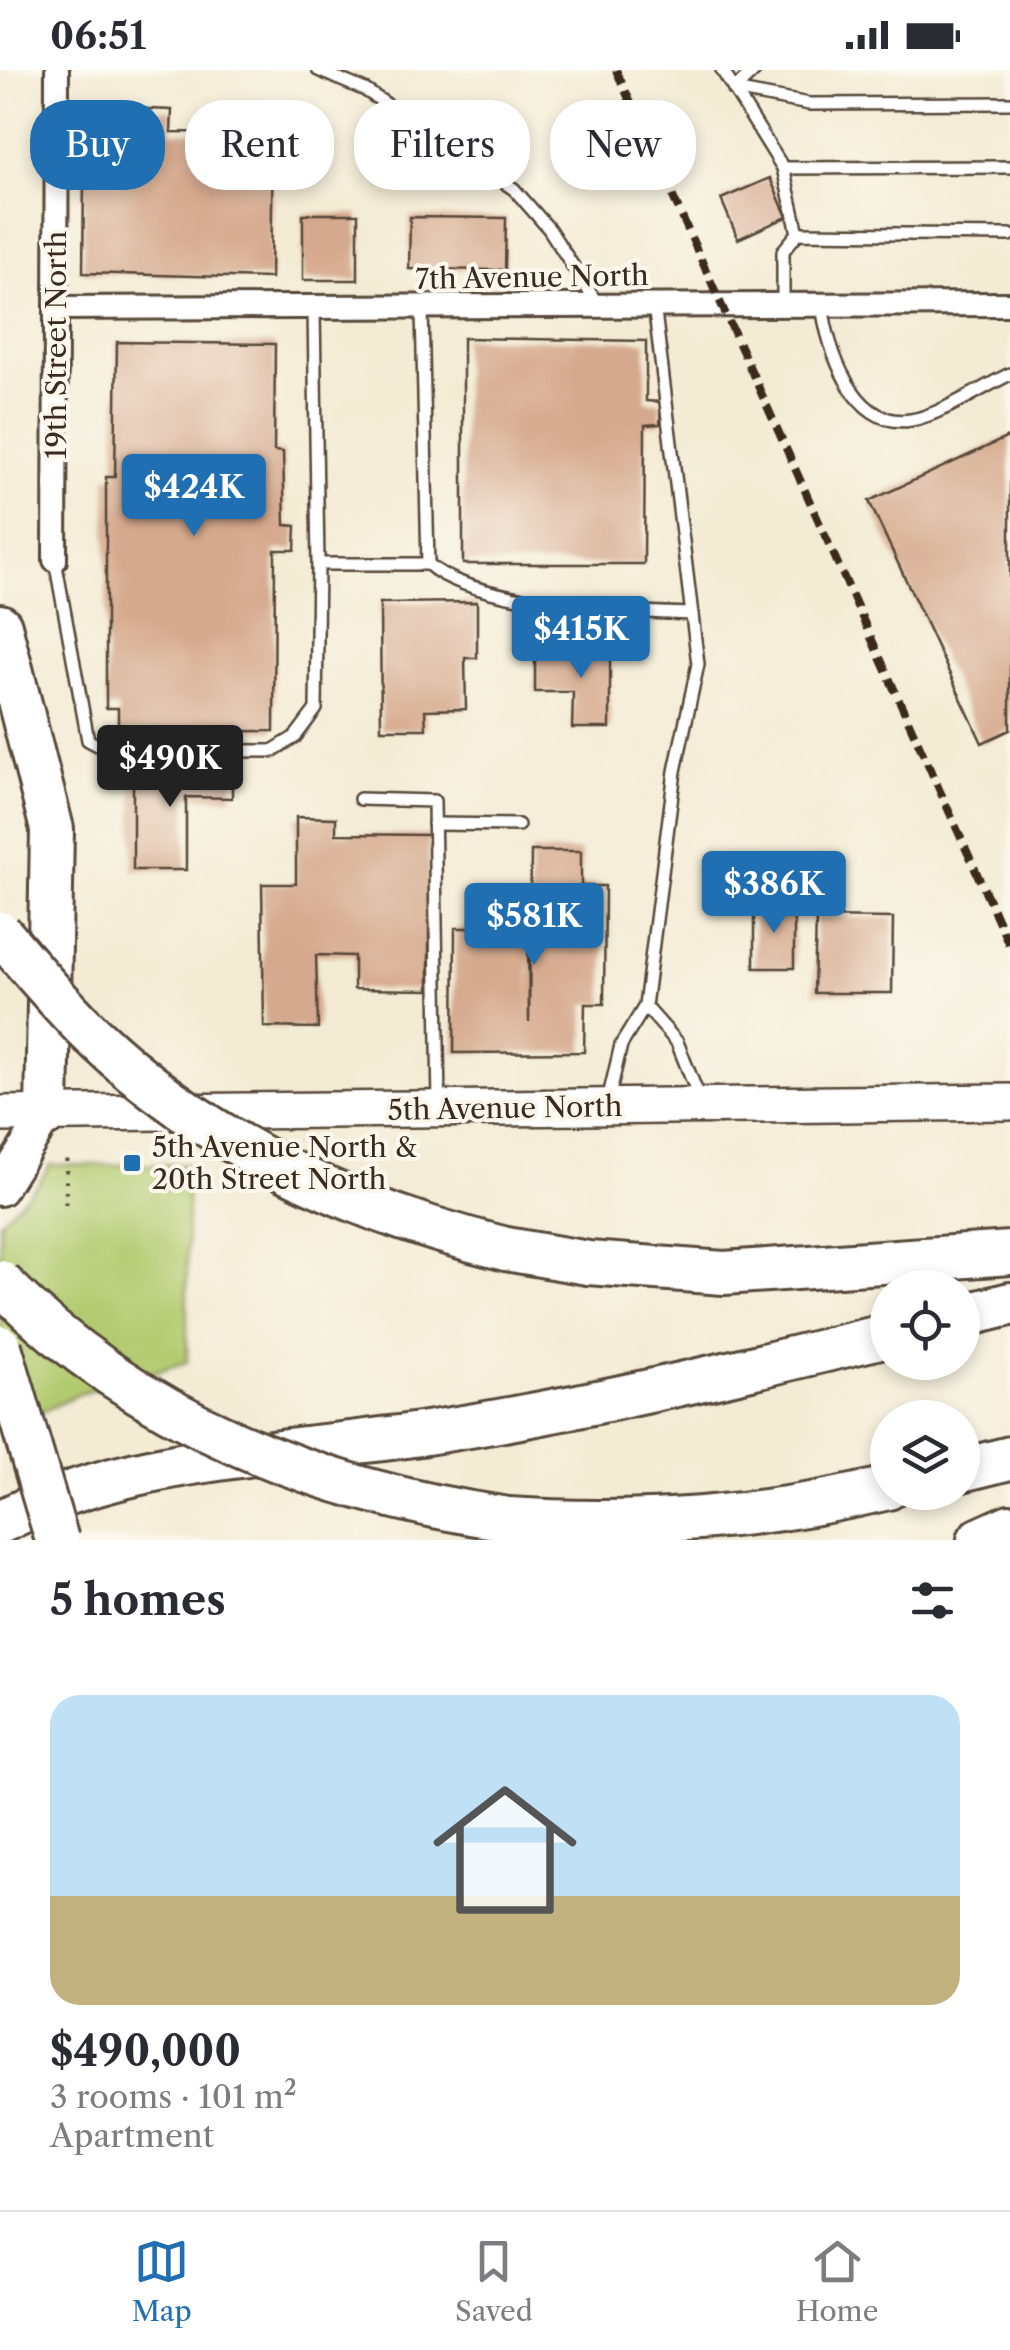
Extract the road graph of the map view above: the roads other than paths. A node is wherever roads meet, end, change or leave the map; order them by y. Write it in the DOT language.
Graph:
graph roads {
  1 [pos="57,70"];
  2 [pos="318,70"];
  3 [pos="722,70"];
  4 [pos="755,70"];
  5 [pos="734,90"];
  6 [pos="1010,103"];
  7 [pos="1010,167"];
  8 [pos="783,168"];
  9 [pos="798,233"];
  10 [pos="1010,235"];
  11 [pos="654,304"];
  12 [pos="783,304"];
  13 [pos="822,304"];
  14 [pos="1010,304"];
  15 [pos="598,306"];
  16 [pos="56,308"];
  17 [pos="314,310"];
  18 [pos="422,310"];
  19 [pos="1010,374"];
  20 [pos="55,560"];
  21 [pos="318,564"];
  22 [pos="428,564"];
  23 [pos="692,614"];
  24 [pos="0,626"];
  25 [pos="360,799"];
  26 [pos="434,824"];
  27 [pos="518,825"];
  28 [pos="0,934"];
  29 [pos="645,1006"];
  30 [pos="1010,1102"];
  31 [pos="703,1106"];
  32 [pos="607,1107"];
  33 [pos="439,1109"];
  34 [pos="0,1114"];
  35 [pos="47,1114"];
  36 [pos="0,1189"];
  37 [pos="1010,1252"];
  38 [pos="0,1282"];
  39 [pos="1010,1304"];
  40 [pos="980,1312"];
  41 [pos="870,1339"];
  42 [pos="0,1347"];
  43 [pos="1010,1458"];
  44 [pos="980,1466"];
  45 [pos="870,1492"];
  46 [pos="0,1522"];
  47 [pos="1010,1526"];
  48 [pos="57,1540"];
  49 [pos="979,1540"];
  1 -- 16 [label="street, 19th Street North"];
  2 -- 15 [label="lane"];
  3 -- 5 [label="lane"];
  4 -- 5 [label="lane"];
  5 -- 6 [label="lane"];
  5 -- 8 [label="lane"];
  7 -- 8 [label="lane"];
  8 -- 9 [label="lane"];
  9 -- 10 [label="lane"];
  9 -- 12 [label="lane"];
  11 -- 12 [label="street, 7th Avenue North"];
  11 -- 15 [label="street, 7th Avenue North"];
  11 -- 23 [label="lane"];
  12 -- 13 [label="street, 7th Avenue North"];
  13 -- 14 [label="street, 7th Avenue North"];
  13 -- 19 [label="lane"];
  15 -- 18 [label="street, 7th Avenue North"];
  16 -- 17 [label="street, 7th Avenue North"];
  16 -- 20 [label="street, 19th Street North"];
  17 -- 18 [label="street, 7th Avenue North"];
  17 -- 21 [label="lane"];
  18 -- 22 [label="lane"];
  20 -- 21 [label="lane"];
  21 -- 22 [label="lane"];
  22 -- 23 [label="lane"];
  23 -- 29 [label="lane"];
  24 -- 35 [label="highway"];
  25 -- 26 [label="lane"];
  26 -- 27 [label="lane"];
  26 -- 33 [label="lane"];
  28 -- 37 [label="highway, bridge"];
  29 -- 31 [label="lane"];
  29 -- 32 [label="lane"];
  30 -- 31 [label="main road, 5th Avenue North"];
  31 -- 32 [label="main road, 5th Avenue North"];
  32 -- 33 [label="main road, 5th Avenue North"];
  33 -- 35 [label="main road, 5th Avenue North"];
  34 -- 35 [label="main road, 5th Avenue North"];
  35 -- 36 [label="street"];
  38 -- 45 [label="highway, bridge"];
  39 -- 40 [label="highway"];
  41 -- 46 [label="highway"];
  42 -- 48 [label="highway, bridge"];
  43 -- 44 [label="highway"];
  47 -- 49 [label="highway"];
}
